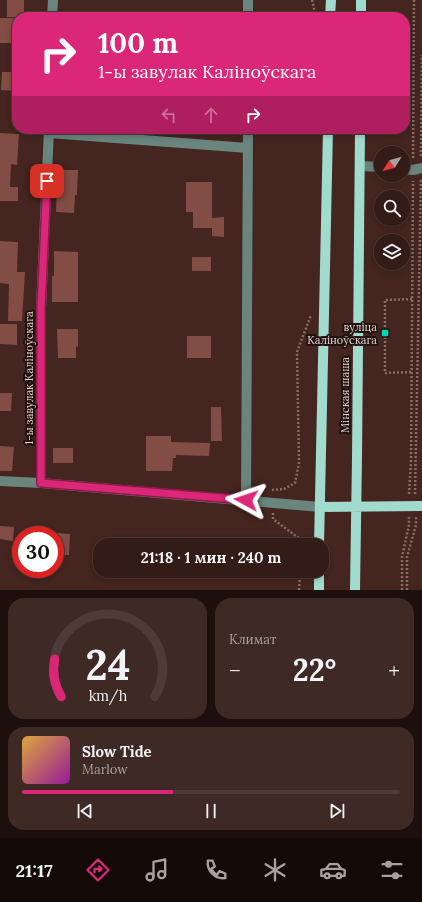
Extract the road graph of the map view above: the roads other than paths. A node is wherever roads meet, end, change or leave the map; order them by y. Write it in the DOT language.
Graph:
graph roads {
  1 [pos="53,0"];
  2 [pos="248,0"];
  3 [pos="331,0"];
  4 [pos="361,0"];
  5 [pos="52,12"];
  6 [pos="248,12"];
  7 [pos="330,12"];
  8 [pos="361,12"];
  9 [pos="49,134"];
  10 [pos="84,134"];
  11 [pos="248,134"];
  12 [pos="328,134"];
  13 [pos="360,134"];
  14 [pos="248,148"];
  15 [pos="360,166"];
  16 [pos="374,167"];
  17 [pos="0,481"];
  18 [pos="41,483"];
  19 [pos="246,500"];
  20 [pos="415,506"];
  21 [pos="320,507"];
  22 [pos="356,507"];
  23 [pos="319,538"];
  24 [pos="319,578"];
  25 [pos="319,590"];
  26 [pos="354,590"];
  1 -- 5 [label="street"];
  2 -- 6 [label="street"];
  3 -- 7 [label="main road"];
  4 -- 8 [label="main road"];
  9 -- 18 [label="street, 1-ы завулак Каліноўскага"];
  10 -- 14 [label="street"];
  11 -- 14 [label="street"];
  12 -- 21 [label="main road, Мінская шаша"];
  13 -- 15 [label="main road, Мінская шаша"];
  14 -- 19 [label="street"];
  15 -- 16 [label="street"];
  15 -- 22 [label="main road, Мінская шаша"];
  17 -- 18 [label="street"];
  18 -- 19 [label="street"];
  19 -- 21 [label="street"];
  20 -- 22 [label="main road"];
  21 -- 22 [label="main road"];
  21 -- 23 [label="main road, Мінская шаша"];
  22 -- 26 [label="main road, Мінская шаша"];
  24 -- 25 [label="main road"];
}
